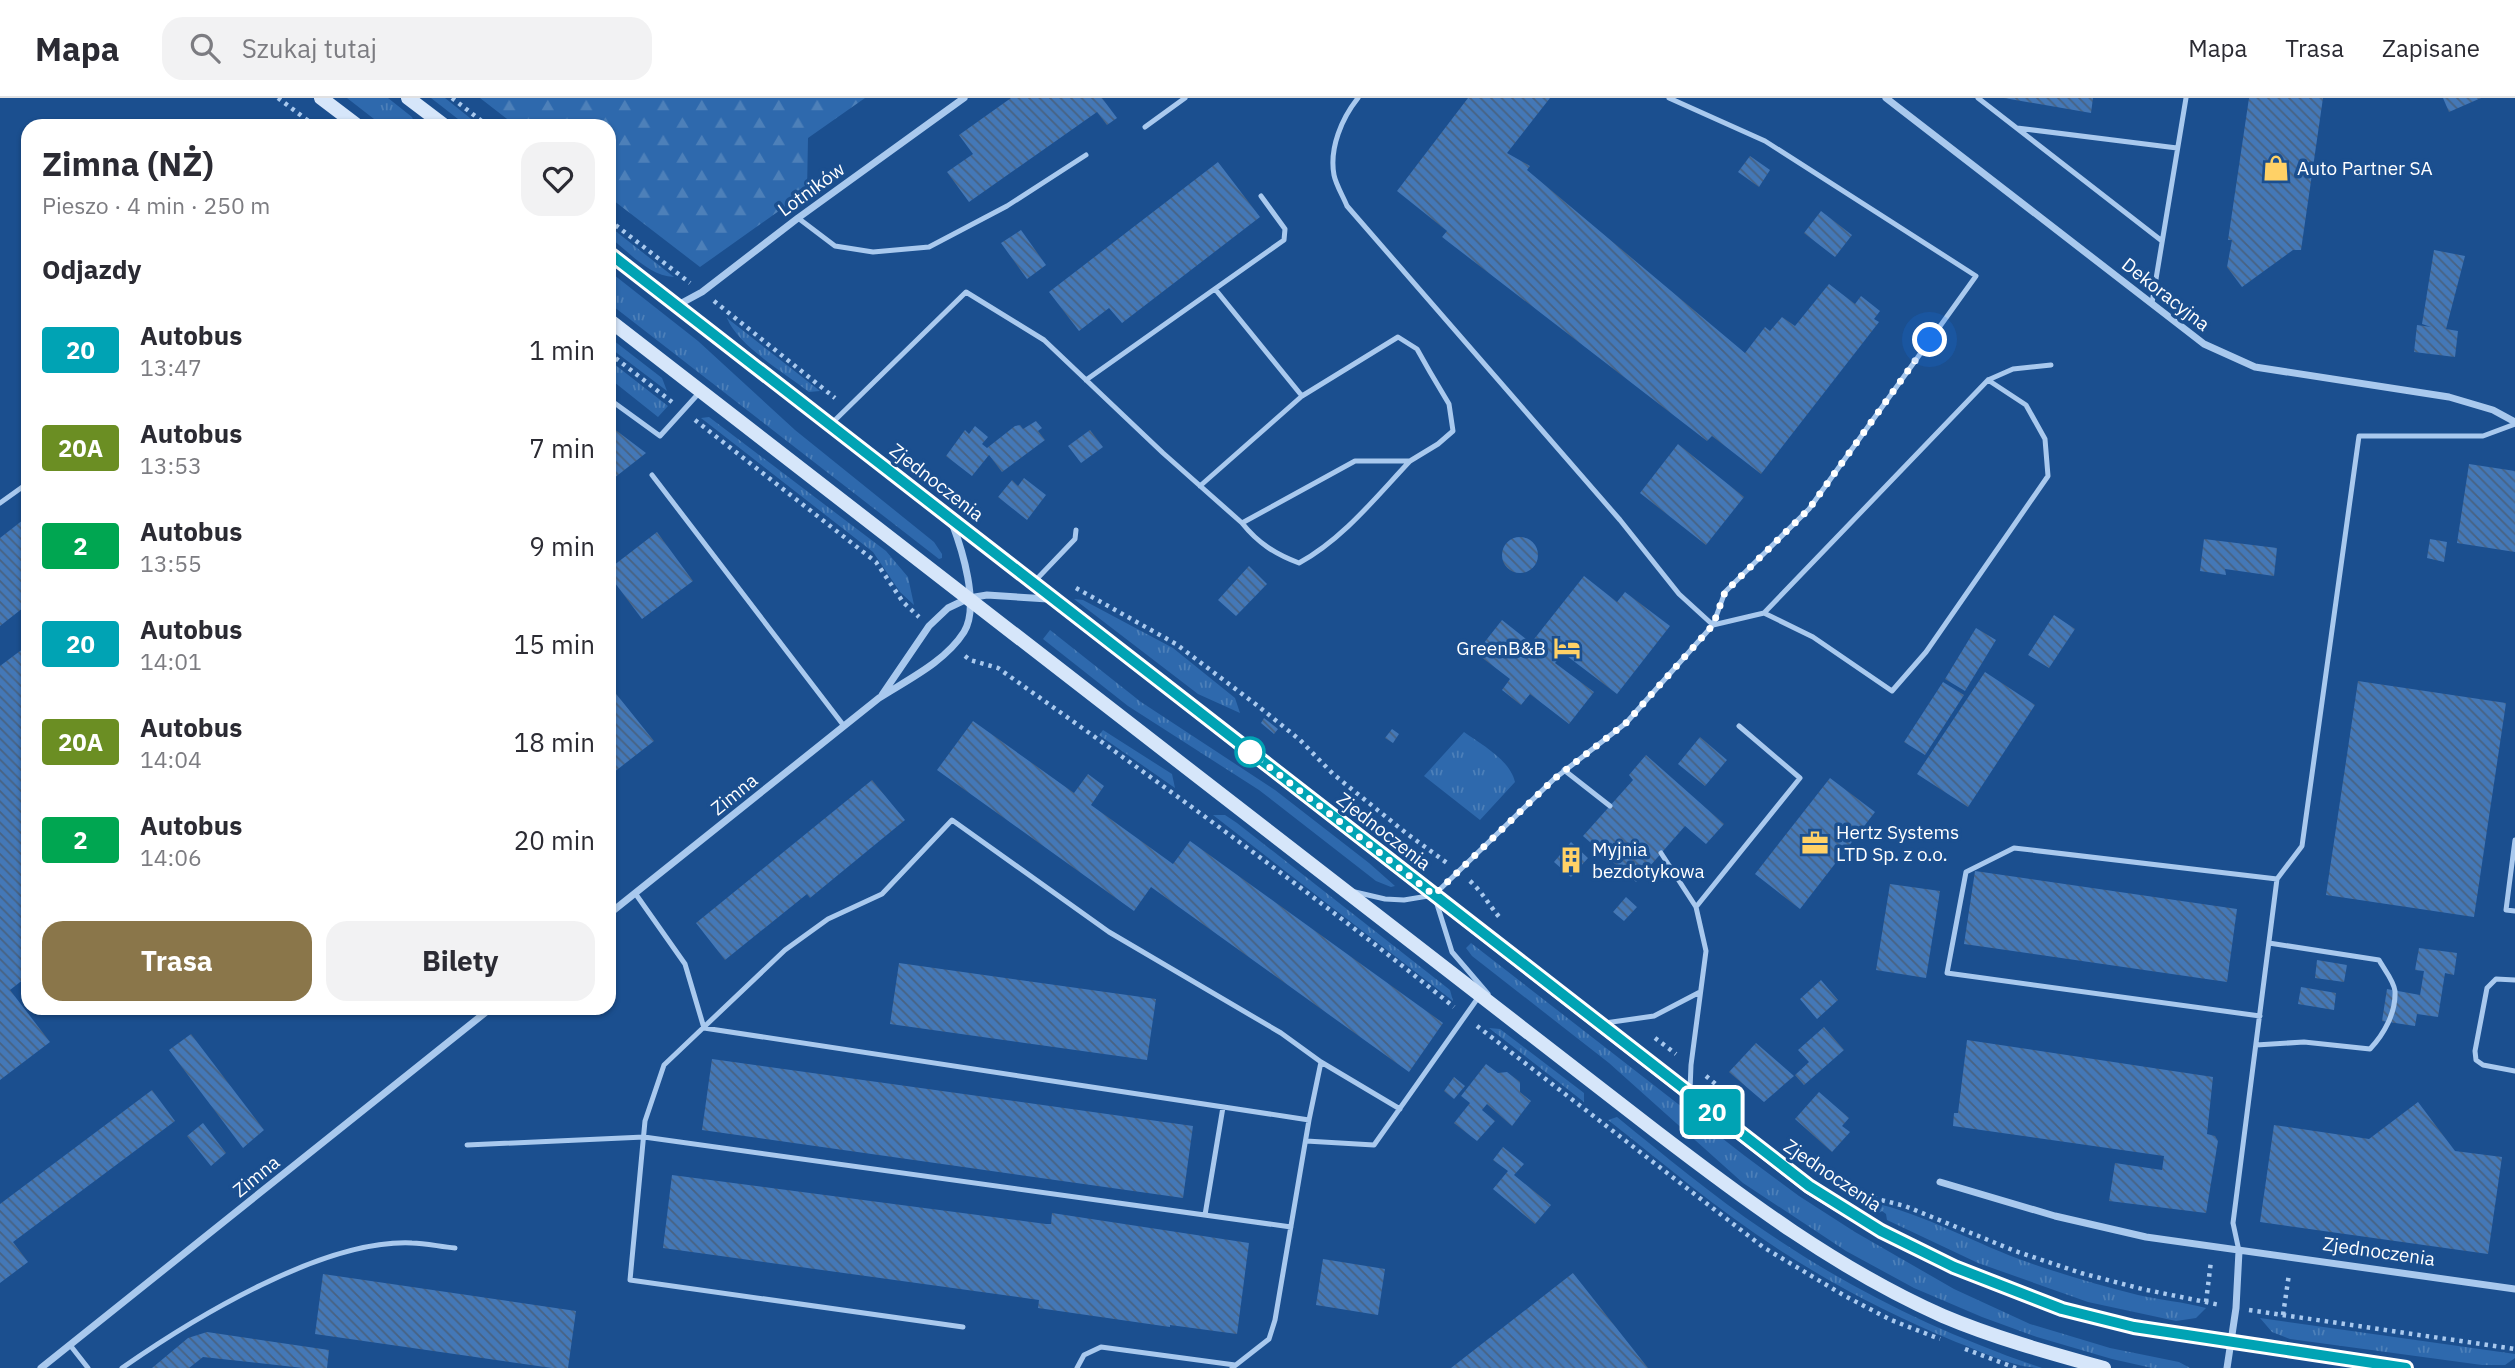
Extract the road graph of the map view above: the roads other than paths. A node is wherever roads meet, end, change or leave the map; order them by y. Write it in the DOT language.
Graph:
graph roads {
  1 [pos="321,98"];
  2 [pos="408,98"];
  3 [pos="964,98"];
  4 [pos="1185,98"];
  5 [pos="1358,98"];
  6 [pos="1669,98"];
  7 [pos="1886,98"];
  8 [pos="1978,98"];
  9 [pos="2186,98"];
  10 [pos="344,119"];
  11 [pos="435,119"];
  12 [pos="1145,127"];
  13 [pos="2016,128"];
  14 [pos="2177,148"];
  15 [pos="1086,155"];
  16 [pos="1261,196"];
  17 [pos="798,218"];
  18 [pos="2162,241"];
  19 [pos="616,258"];
  20 [pos="1215,289"];
  21 [pos="2152,303"];
  22 [pos="678,306"];
  23 [pos="616,325"];
  24 [pos="2051,365"];
  25 [pos="1086,380"];
  26 [pos="1988,380"];
  27 [pos="702,391"];
  28 [pos="1303,396"];
  29 [pos="616,404"];
  30 [pos="2515,423"];
  31 [pos="831,424"];
  32 [pos="1410,461"];
  33 [pos="652,474"];
  34 [pos="1200,486"];
  35 [pos="21,488"];
  36 [pos="0,503"];
  37 [pos="950,516"];
  38 [pos="1242,523"];
  39 [pos="1076,530"];
  40 [pos="1033,583"];
  41 [pos="969,598"];
  42 [pos="1052,600"];
  43 [pos="1764,613"];
  44 [pos="1713,625"];
  45 [pos="879,698"];
  46 [pos="844,726"];
  47 [pos="1740,726"];
  48 [pos="1564,771"];
  49 [pos="1609,806"];
  50 [pos="2515,840"];
  51 [pos="1661,853"];
  52 [pos="2277,879"];
  53 [pos="1341,888"];
  54 [pos="635,893"];
  55 [pos="1434,895"];
  56 [pos="1696,907"];
  57 [pos="616,908"];
  58 [pos="2515,912"];
  59 [pos="2269,943"];
  60 [pos="2515,980"];
  61 [pos="1700,992"];
  62 [pos="1480,995"];
  63 [pos="482,1015"];
  64 [pos="1508,1016"];
  65 [pos="2260,1016"];
  66 [pos="1599,1024"];
  67 [pos="704,1028"];
  68 [pos="2256,1045"];
  69 [pos="1321,1062"];
  70 [pos="2515,1071"];
  71 [pos="1690,1095"];
  72 [pos="1223,1107"];
  73 [pos="1400,1109"];
  74 [pos="1309,1120"];
  75 [pos="644,1137"];
  76 [pos="1306,1141"];
  77 [pos="467,1145"];
  78 [pos="1940,1182"];
  79 [pos="1205,1215"];
  80 [pos="1291,1227"];
  81 [pos="455,1248"];
  82 [pos="2239,1251"];
  83 [pos="2515,1289"];
  84 [pos="963,1327"];
  85 [pos="2231,1342"];
  86 [pos="70,1345"];
  87 [pos="1234,1367"];
  88 [pos="41,1368"];
  89 [pos="88,1368"];
  90 [pos="122,1368"];
  91 [pos="1077,1368"];
  92 [pos="2104,1368"];
  93 [pos="2229,1368"];
  94 [pos="2406,1368"];
  1 -- 10 [label="main road"];
  2 -- 11 [label="main road"];
  3 -- 17 [label="street, Lotników"];
  4 -- 12 [label="lane"];
  5 -- 44 [label="lane"];
  6 -- 44 [label="lane"];
  7 -- 21 [label="street, Dekoracyjna"];
  8 -- 13 [label="lane"];
  9 -- 14 [label="lane"];
  13 -- 14 [label="lane"];
  13 -- 18 [label="lane"];
  14 -- 18 [label="lane"];
  15 -- 17 [label="lane"];
  16 -- 20 [label="lane"];
  17 -- 22 [label="street, Lotników"];
  18 -- 21 [label="lane"];
  19 -- 22 [label="main road, Zjednoczenia"];
  20 -- 25 [label="lane"];
  20 -- 28 [label="lane"];
  21 -- 30 [label="street, Dekoracyjna"];
  22 -- 31 [label="main road, Zjednoczenia"];
  23 -- 27 [label="main road"];
  24 -- 26 [label="lane"];
  25 -- 31 [label="lane"];
  25 -- 34 [label="lane"];
  26 -- 43 [label="lane"];
  26 -- 43 [label="lane"];
  27 -- 29 [label="lane"];
  27 -- 41 [label="main road"];
  28 -- 32 [label="lane"];
  28 -- 34 [label="lane"];
  30 -- 52 [label="lane"];
  31 -- 37 [label="main road, Zjednoczenia"];
  32 -- 38 [label="lane"];
  32 -- 38 [label="lane"];
  33 -- 46 [label="lane"];
  34 -- 38 [label="lane"];
  35 -- 36 [label="lane"];
  37 -- 40 [label="main road, Zjednoczenia"];
  37 -- 41 [label="street, Zimna"];
  39 -- 40 [label="lane"];
  40 -- 42 [label="main road, Zjednoczenia"];
  41 -- 42 [label="street, Zimna"];
  41 -- 45 [label="street, Zimna"];
  41 -- 45 [label="street, Zimna"];
  41 -- 53 [label="main road"];
  42 -- 55 [label="main road, Zjednoczenia"];
  43 -- 44 [label="lane"];
  44 -- 48 [label="lane"];
  45 -- 46 [label="street, Zimna"];
  46 -- 54 [label="street, Zimna"];
  47 -- 56 [label="lane"];
  48 -- 49 [label="lane"];
  48 -- 55 [label="lane"];
  50 -- 58 [label="lane"];
  51 -- 56 [label="lane"];
  52 -- 59 [label="lane"];
  52 -- 65 [label="lane"];
  53 -- 55 [label="lane"];
  53 -- 62 [label="main road"];
  54 -- 57 [label="street, Zimna"];
  54 -- 67 [label="lane"];
  55 -- 64 [label="lane"];
  55 -- 66 [label="main road, Zjednoczenia"];
  56 -- 61 [label="lane"];
  59 -- 65 [label="lane"];
  59 -- 68 [label="lane"];
  60 -- 70 [label="lane"];
  61 -- 66 [label="lane"];
  61 -- 71 [label="lane"];
  62 -- 64 [label="main road"];
  62 -- 73 [label="lane"];
  63 -- 86 [label="street, Zimna"];
  64 -- 92 [label="main road"];
  65 -- 68 [label="lane"];
  66 -- 71 [label="main road, Zjednoczenia"];
  67 -- 69 [label="lane"];
  67 -- 72 [label="lane"];
  67 -- 75 [label="lane"];
  68 -- 82 [label="lane"];
  69 -- 73 [label="lane"];
  69 -- 74 [label="lane"];
  71 -- 85 [label="main road, Zjednoczenia"];
  72 -- 74 [label="lane"];
  72 -- 79 [label="lane"];
  73 -- 76 [label="lane"];
  74 -- 76 [label="lane"];
  75 -- 77 [label="lane"];
  75 -- 79 [label="lane"];
  75 -- 84 [label="lane"];
  76 -- 80 [label="lane"];
  78 -- 82 [label="street, Zjednoczenia"];
  79 -- 80 [label="lane"];
  80 -- 87 [label="lane"];
  81 -- 90 [label="lane"];
  82 -- 83 [label="street, Zjednoczenia"];
  82 -- 85 [label="street"];
  85 -- 93 [label="street"];
  85 -- 94 [label="main road, Zjednoczenia"];
  86 -- 88 [label="street, Zimna"];
  86 -- 89 [label="lane"];
  87 -- 91 [label="lane"];
}
